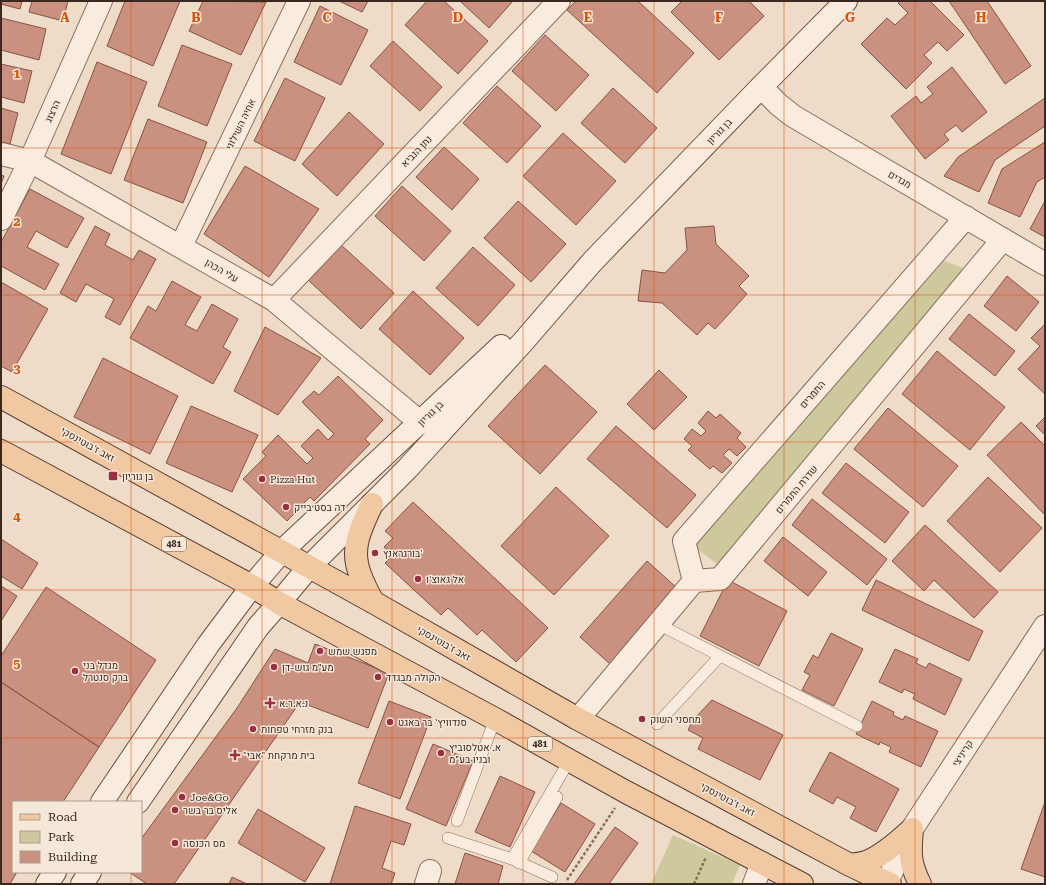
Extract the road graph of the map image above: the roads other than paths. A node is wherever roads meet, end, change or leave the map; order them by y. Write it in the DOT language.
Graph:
graph roads {
  1 [pos="101,1"];
  2 [pos="300,1"];
  3 [pos="559,1"];
  4 [pos="846,1"];
  5 [pos="761,87"];
  6 [pos="1,154"];
  7 [pos="30,161"];
  8 [pos="966,217"];
  9 [pos="1,219"];
  10 [pos="1003,239"];
  11 [pos="182,246"];
  12 [pos="594,261"];
  13 [pos="1045,264"];
  14 [pos="274,300"];
  15 [pos="1,397"];
  16 [pos="421,422"];
  17 [pos="1,451"];
  18 [pos="372,504"];
  19 [pos="282,552"];
  20 [pos="309,566"];
  21 [pos="694,581"];
  22 [pos="252,586"];
  23 [pos="373,602"];
  24 [pos="279,603"];
  25 [pos="658,624"];
  26 [pos="1045,626"];
  27 [pos="720,656"];
  28 [pos="495,719"];
  29 [pos="578,719"];
  30 [pos="657,724"];
  31 [pos="857,726"];
  32 [pos="572,762"];
  33 [pos="103,801"];
  34 [pos="139,801"];
  35 [pos="457,821"];
  36 [pos="912,829"];
  37 [pos="448,838"];
  38 [pos="515,861"];
  39 [pos="762,863"];
  40 [pos="850,865"];
  41 [pos="54,873"];
  42 [pos="89,873"];
  43 [pos="552,877"];
  44 [pos="887,883"];
  45 [pos="47,884"];
  46 [pos="82,884"];
  47 [pos="754,884"];
  48 [pos="802,884"];
  49 [pos="920,884"];
  1 -- 7 [label="street, הרצוג"];
  2 -- 11 [label="street, אחיה השילוני"];
  3 -- 14 [label="street, נתן הנביא"];
  4 -- 5 [label="street, בן גוריון"];
  5 -- 8 [label="street, מגדים"];
  5 -- 12 [label="street, בן גוריון"];
  6 -- 7 [label="street, עלי הכהן"];
  7 -- 9 [label="street, הרצוג"];
  7 -- 11 [label="street, עלי הכהן"];
  8 -- 10 [label="street, מגדים"];
  8 -- 21 [label="street, התמרים"];
  10 -- 13 [label="street, מגדים"];
  10 -- 21 [label="street, שדרת התמרים"];
  11 -- 14 [label="street, עלי הכהן"];
  12 -- 16 [label="street, בן גוריון"];
  12 -- 18 [label="street, בן גוריון"];
  14 -- 16 [label="street, עלי הכהן"];
  15 -- 19 [label="main road, זאב ז'בוטינסקי"];
  16 -- 19 [label="street, בן גוריון"];
  17 -- 22 [label="main road, 481"];
  18 -- 20 [label="street, בן גוריון"];
  18 -- 23 [label="main road"];
  19 -- 20 [label="main road, זאב ז'בוטינסקי"];
  19 -- 22 [label="street, בן גוריון"];
  20 -- 23 [label="main road, זאב ז'בוטינסקי"];
  20 -- 24 [label="street, בן גוריון"];
  21 -- 25 [label="street"];
  22 -- 24 [label="main road, 481"];
  22 -- 33 [label="street, בן גוריון"];
  23 -- 29 [label="main road, זאב ז'בוטינסקי"];
  24 -- 28 [label="main road, 481"];
  24 -- 34 [label="street, בן גוריון"];
  25 -- 27 [label="lane"];
  25 -- 29 [label="street"];
  26 -- 36 [label="street, קריניצי"];
  27 -- 30 [label="lane"];
  27 -- 31 [label="lane"];
  28 -- 32 [label="main road, 481"];
  28 -- 35 [label="lane"];
  29 -- 40 [label="main road, זאב ז'בוטינסקי"];
  32 -- 38 [label="lane"];
  32 -- 39 [label="main road, 481"];
  36 -- 40 [label="main road"];
  36 -- 44 [label="street, קריניצי"];
  36 -- 49 [label="main road"];
  37 -- 38 [label="lane"];
  38 -- 43 [label="lane"];
  39 -- 47 [label="street"];
  39 -- 48 [label="main road, 481"];
  40 -- 44 [label="main road, זאב ז'בוטינסקי"];
  41 -- 45 [label="street"];
  42 -- 46 [label="street"];
}
